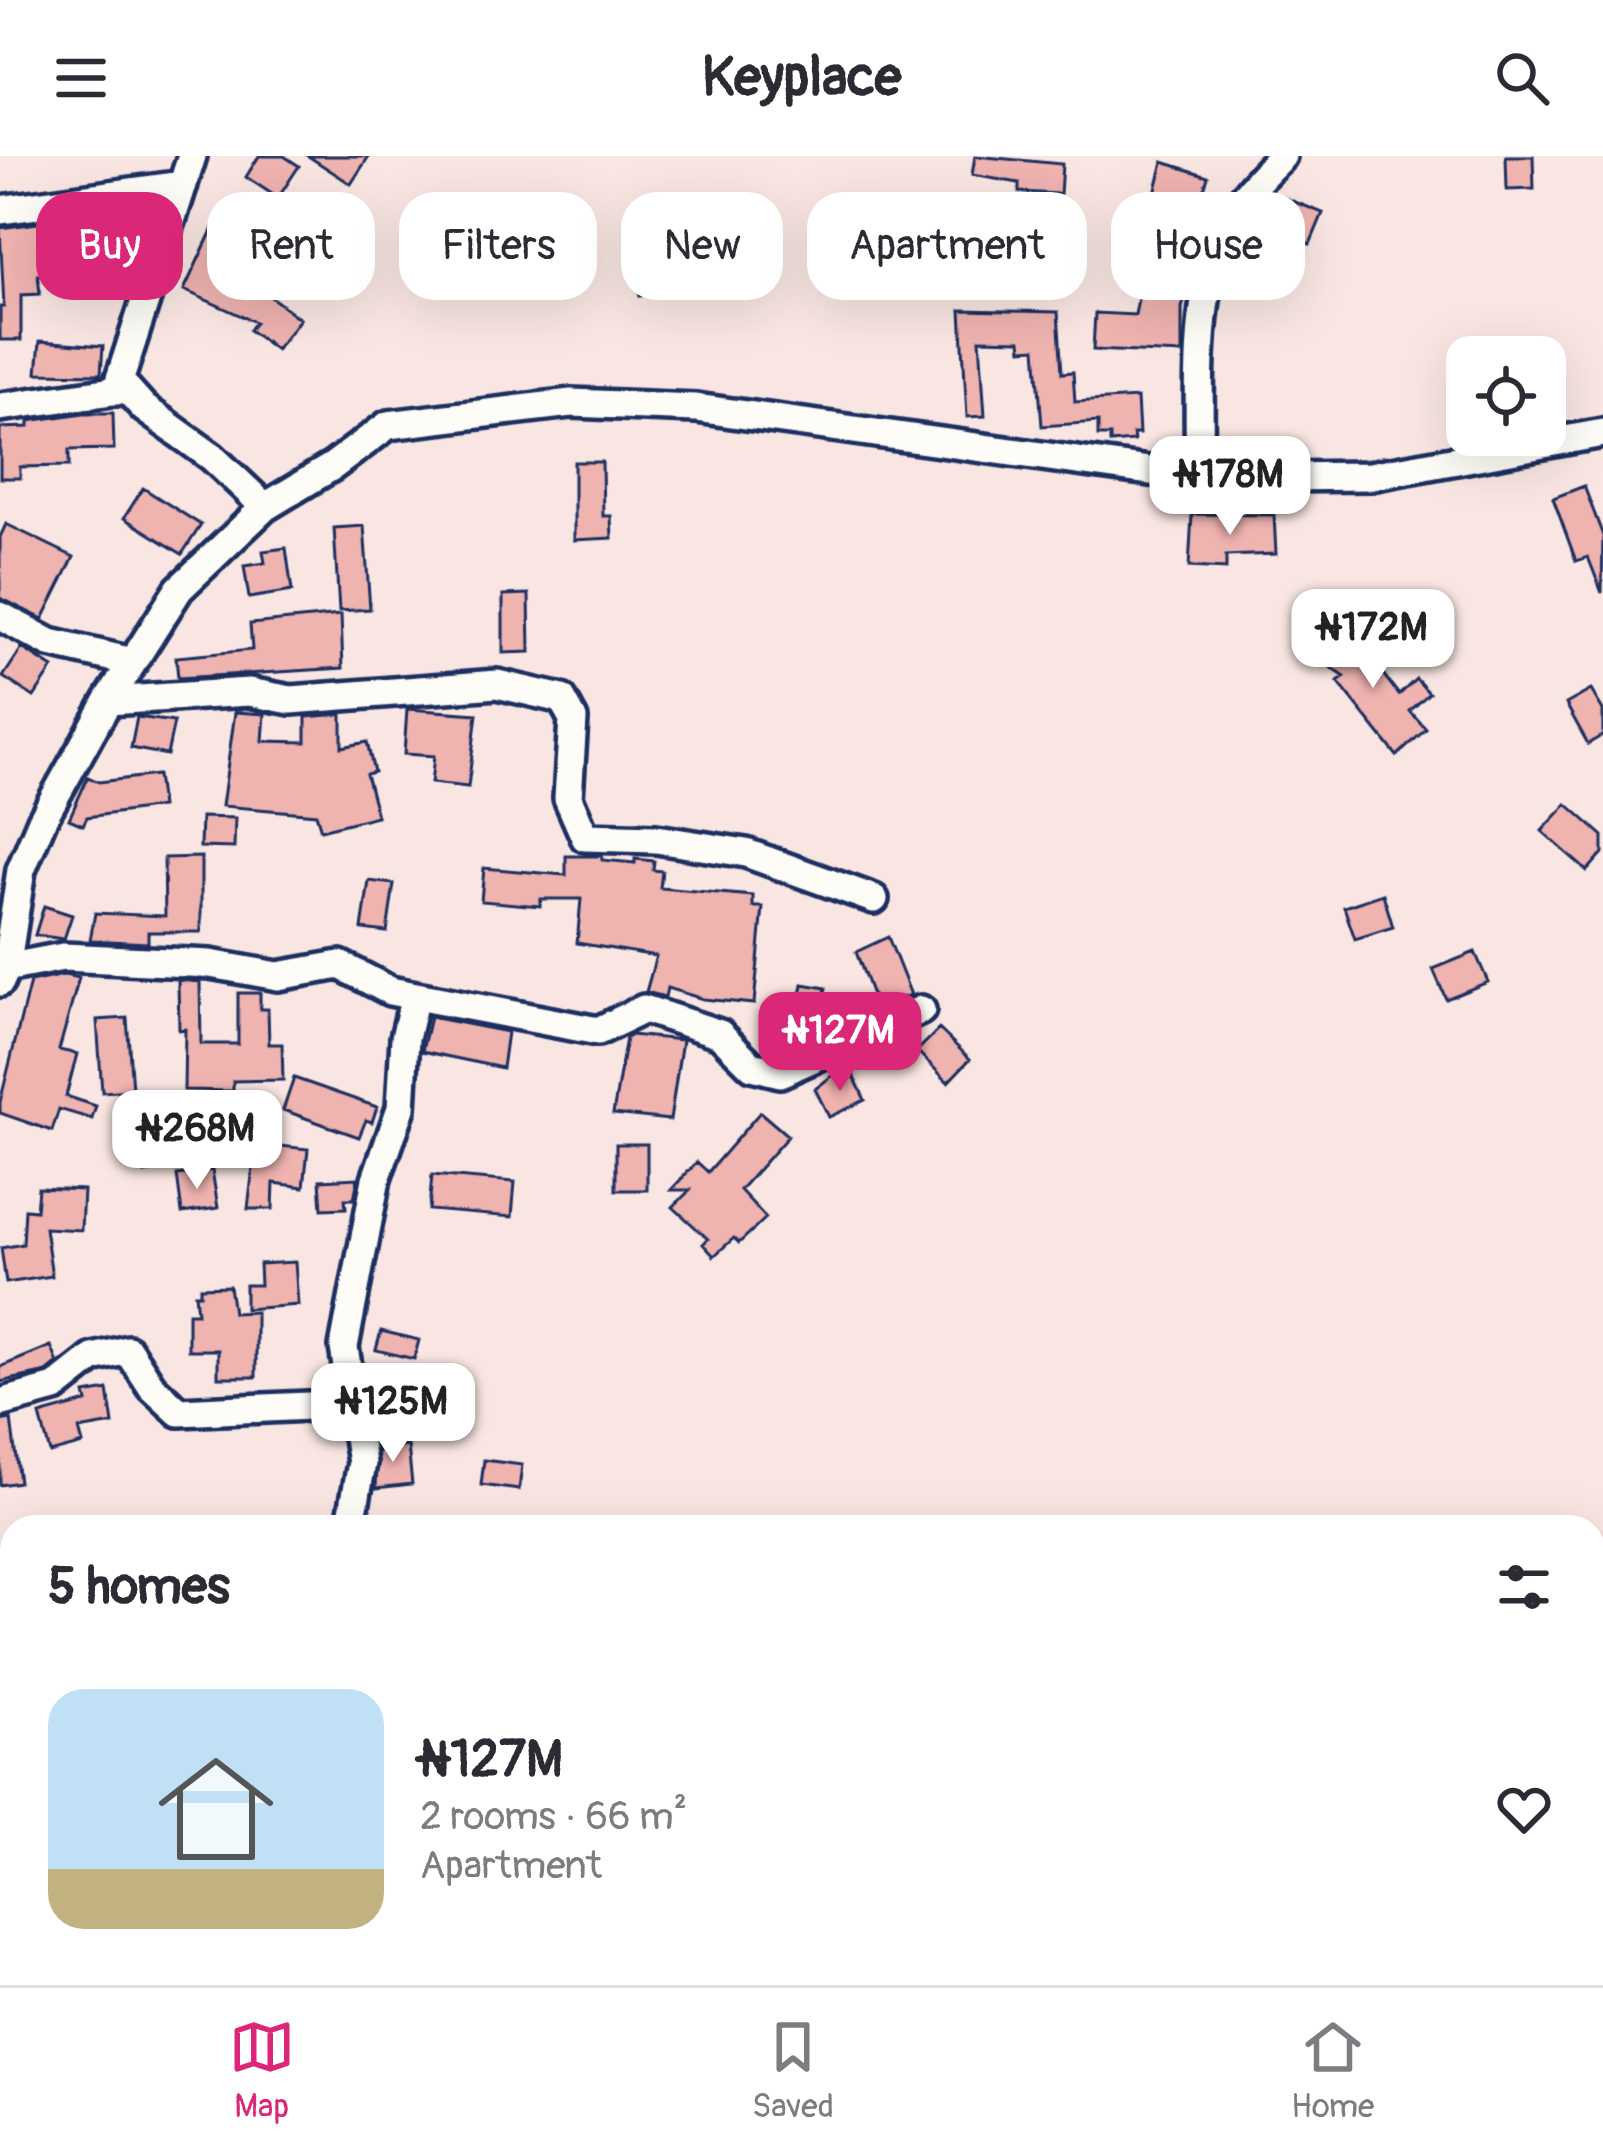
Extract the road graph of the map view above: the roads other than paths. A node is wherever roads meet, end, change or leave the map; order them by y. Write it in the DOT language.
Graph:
graph roads {
  1 [pos="192,156"];
  2 [pos="1282,156"];
  3 [pos="183,185"];
  4 [pos="0,210"];
  5 [pos="116,391"];
  6 [pos="0,407"];
  7 [pos="1603,433"];
  8 [pos="1201,478"];
  9 [pos="265,507"];
  10 [pos="0,616"];
  11 [pos="132,662"];
  12 [pos="108,701"];
  13 [pos="874,899"];
  14 [pos="2,974"];
  15 [pos="415,996"];
  16 [pos="921,1010"];
  17 [pos="0,1403"];
  18 [pos="352,1404"];
  19 [pos="352,1515"];
  1 -- 3 [label="street"];
  2 -- 8 [label="street"];
  3 -- 4 [label="street"];
  3 -- 5 [label="street"];
  5 -- 6 [label="street"];
  5 -- 9 [label="street"];
  7 -- 8 [label="street"];
  8 -- 9 [label="street"];
  9 -- 11 [label="street"];
  10 -- 11 [label="street"];
  11 -- 12 [label="street"];
  12 -- 13 [label="street"];
  12 -- 14 [label="street"];
  14 -- 15 [label="street"];
  15 -- 16 [label="street"];
  15 -- 18 [label="street"];
  17 -- 18 [label="street"];
  18 -- 19 [label="street"];
}
